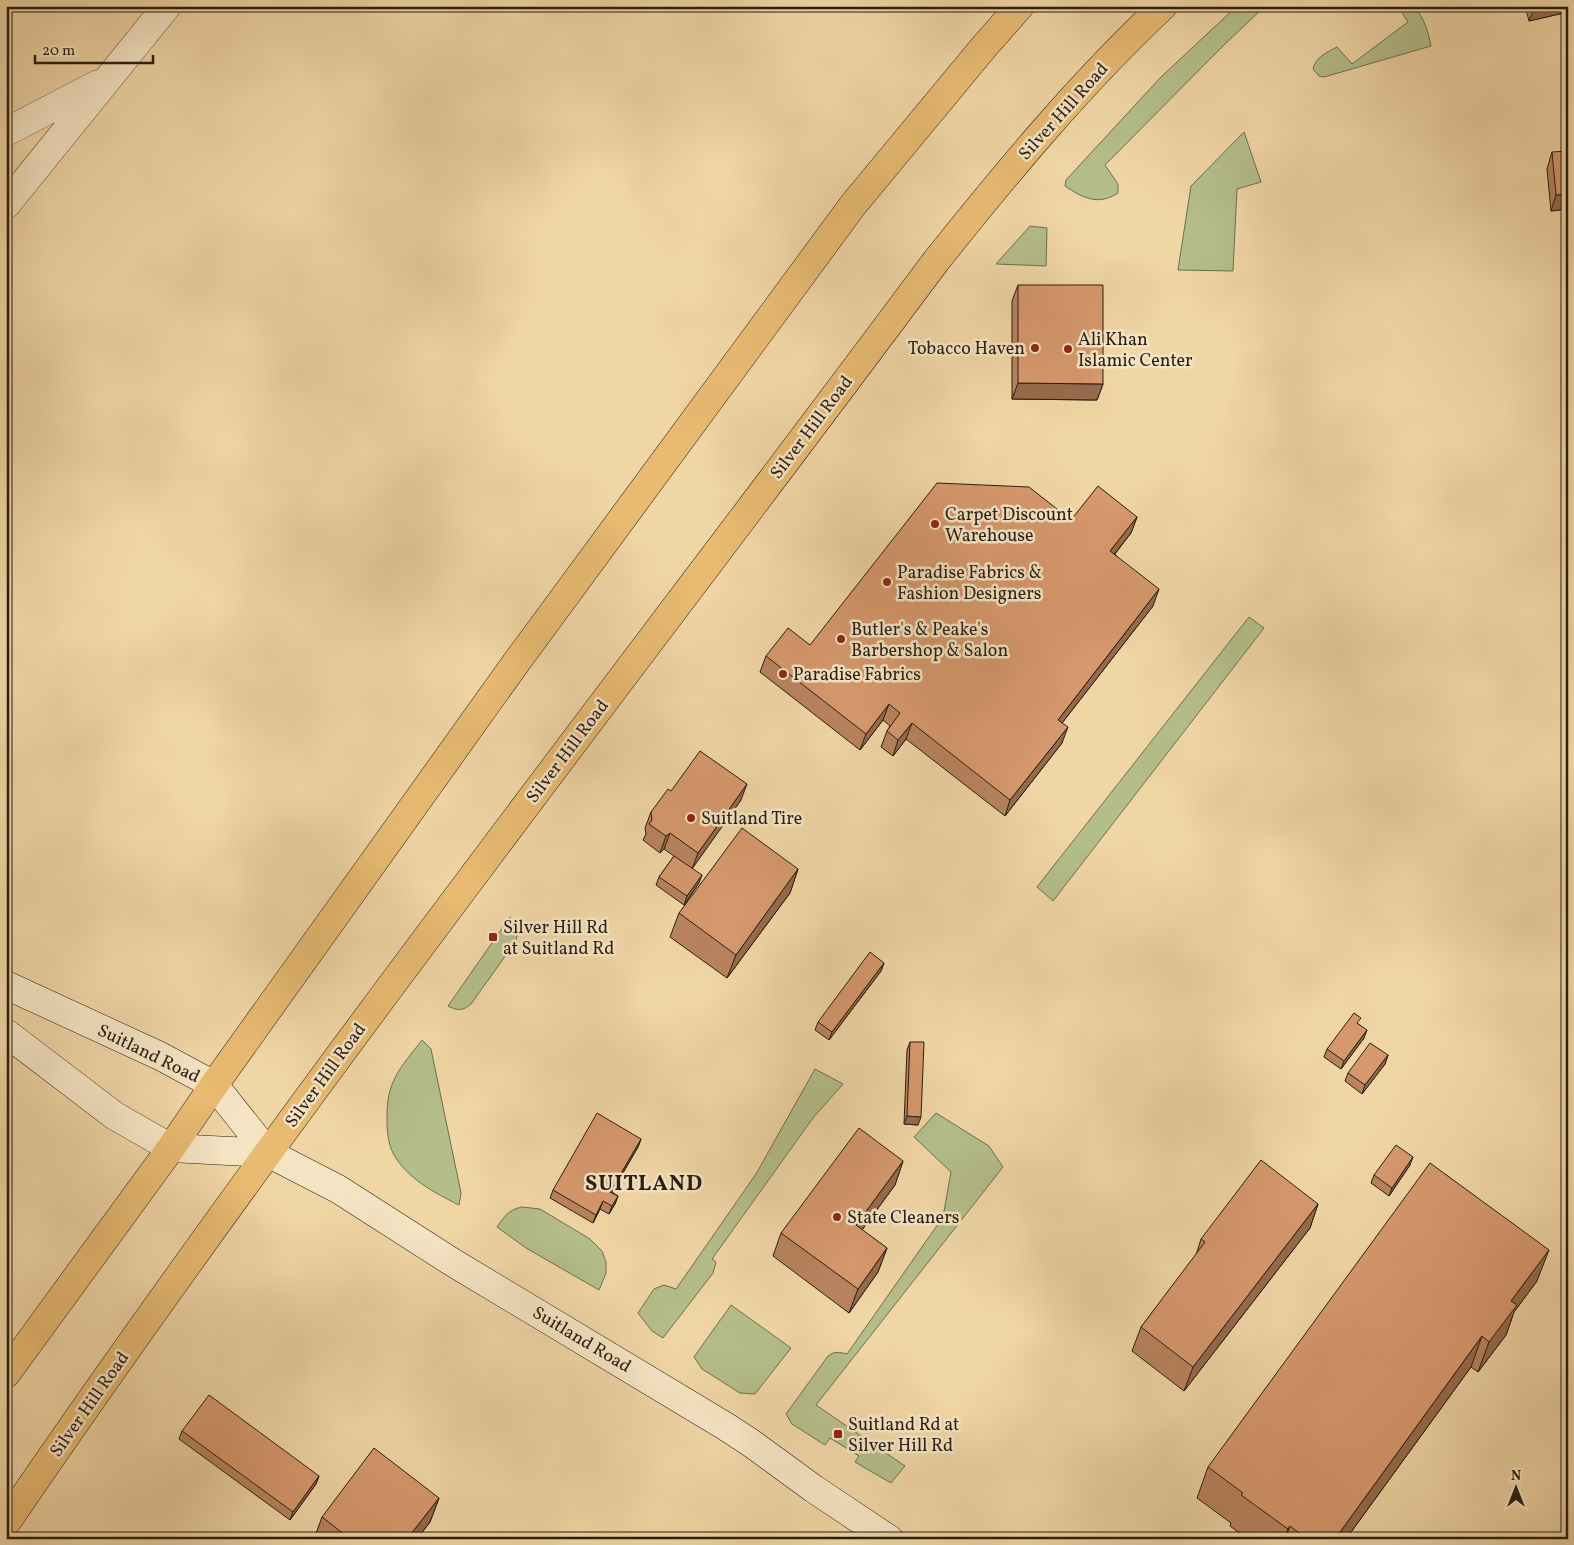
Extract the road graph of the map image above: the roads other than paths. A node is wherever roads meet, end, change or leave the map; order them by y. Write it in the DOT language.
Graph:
graph roads {
  1 [pos="167,6"];
  2 [pos="1020,6"];
  3 [pos="1163,6"];
  4 [pos="108,79"];
  5 [pos="6,132"];
  6 [pos="6,205"];
  7 [pos="6,985"];
  8 [pos="6,1033"];
  9 [pos="214,1085"];
  10 [pos="171,1148"];
  11 [pos="268,1153"];
  12 [pos="6,1374"];
  13 [pos="6,1523"];
  14 [pos="889,1539"];
  1 -- 4 [label="main road"];
  2 -- 9 [label="main road"];
  3 -- 11 [label="main road, Silver Hill Road"];
  4 -- 5 [label="main road"];
  4 -- 6 [label="main road"];
  7 -- 9 [label="main road, Suitland Road"];
  8 -- 10 [label="main road, Suitland Road"];
  9 -- 10 [label="main road"];
  9 -- 11 [label="main road, Suitland Road"];
  10 -- 11 [label="main road, Suitland Road"];
  10 -- 12 [label="main road"];
  11 -- 13 [label="main road, Silver Hill Road"];
  11 -- 14 [label="main road, Suitland Road"];
}
